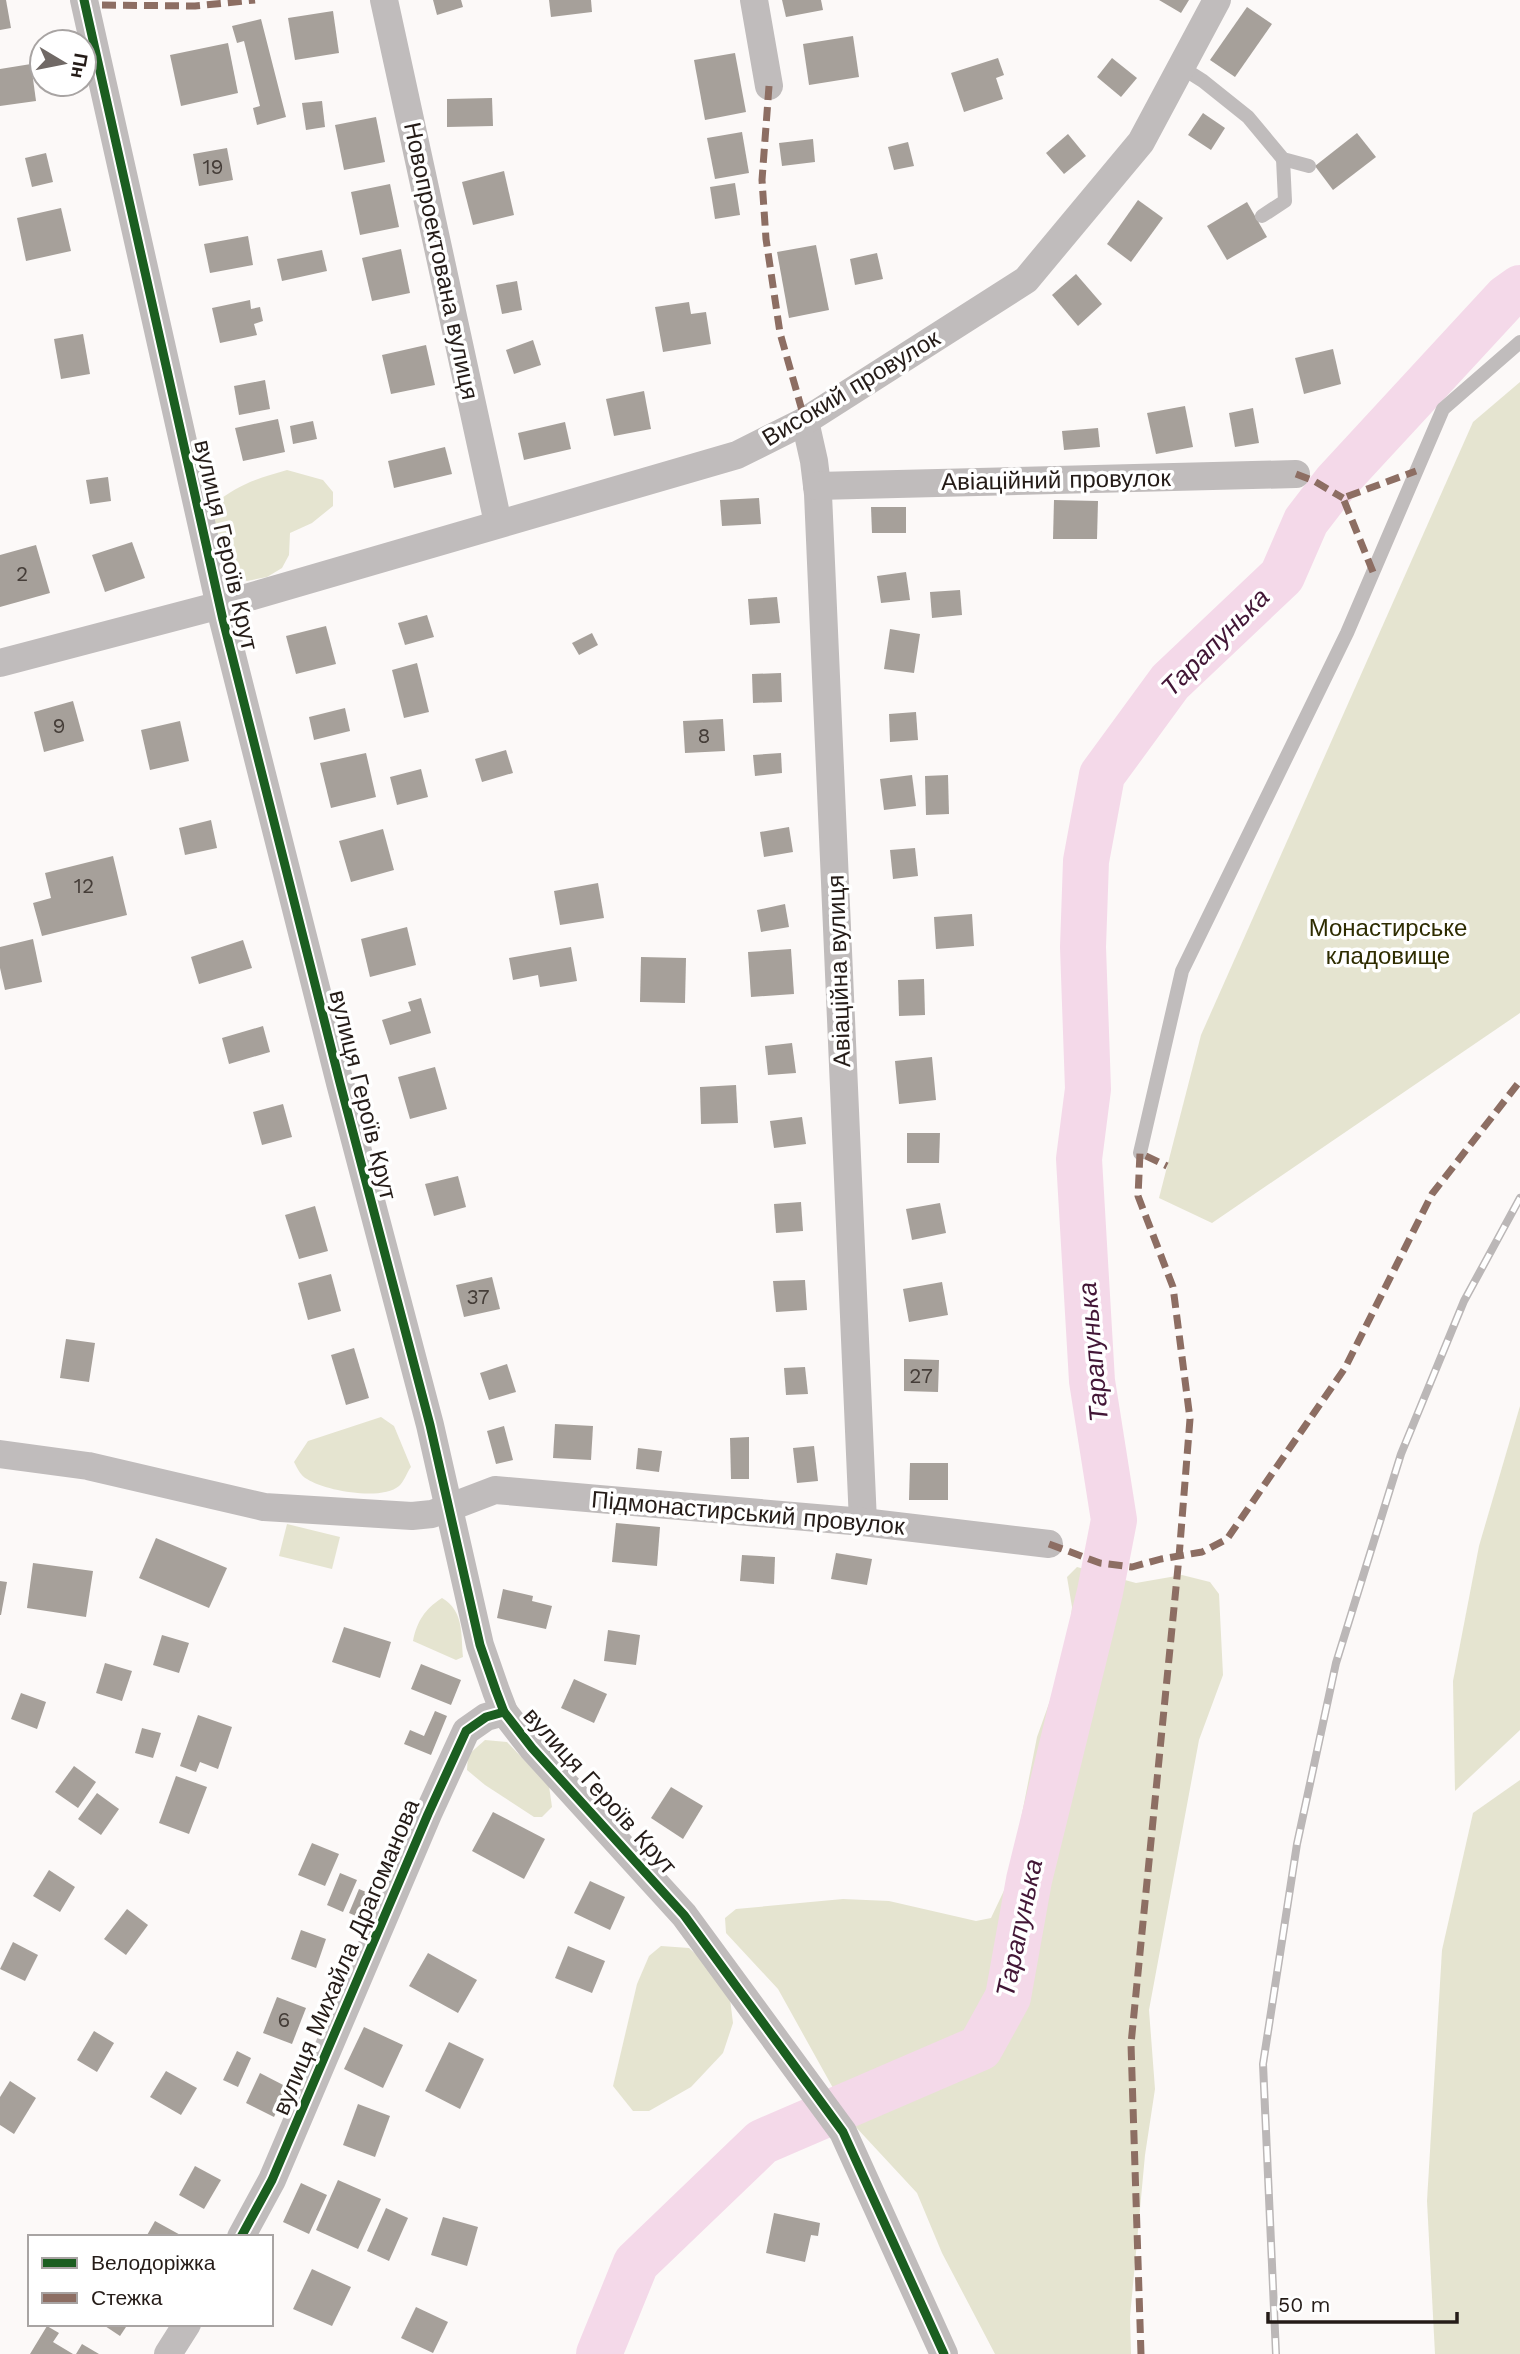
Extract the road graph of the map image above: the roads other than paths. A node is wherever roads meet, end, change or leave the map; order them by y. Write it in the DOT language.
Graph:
graph roads {
  1 [pos="84,0"];
  2 [pos="384,0"];
  3 [pos="754,0"];
  4 [pos="1217,0"];
  5 [pos="1181,67"];
  6 [pos="769,86"];
  7 [pos="1283,159"];
  8 [pos="1309,166"];
  9 [pos="1262,216"];
  10 [pos="1520,342"];
  11 [pos="806,421"];
  12 [pos="1296,474"];
  13 [pos="817,486"];
  14 [pos="498,523"];
  15 [pos="219,605"];
  16 [pos="0,663"];
  17 [pos="1140,1153"];
  18 [pos="0,1454"];
  19 [pos="449,1507"];
  20 [pos="863,1522"];
  21 [pos="1049,1544"];
  22 [pos="504,1712"];
  23 [pos="242,2235"];
  24 [pos="186,2326"];
  25 [pos="168,2354"];
  26 [pos="944,2354"];
  1 -- 15 [label="street, вулиця Героїв Крут"];
  2 -- 14 [label="street, Новопроектована вулиця"];
  3 -- 6 [label="street"];
  4 -- 5 [label="street, Високий провулок"];
  5 -- 7 [label="lane"];
  5 -- 11 [label="street, Високий провулок"];
  7 -- 8 [label="lane"];
  7 -- 9 [label="lane"];
  10 -- 17 [label="lane"];
  11 -- 13 [label="street, Авіаційна вулиця"];
  11 -- 14 [label="street, Високий провулок"];
  12 -- 13 [label="street, Авіаційний провулок"];
  13 -- 20 [label="street, Авіаційна вулиця"];
  14 -- 15 [label="street, Високий провулок"];
  15 -- 16 [label="street, Високий провулок"];
  15 -- 19 [label="street, вулиця Героїв Крут"];
  18 -- 19 [label="street, Підмонастирський провулок"];
  19 -- 20 [label="street, Підмонастирський провулок"];
  19 -- 22 [label="street, вулиця Героїв Крут"];
  20 -- 21 [label="street, Підмонастирський провулок"];
  22 -- 23 [label="street, вулиця Михайла Драгоманова"];
  22 -- 26 [label="street, вулиця Героїв Крут"];
  24 -- 25 [label="street"];
}
